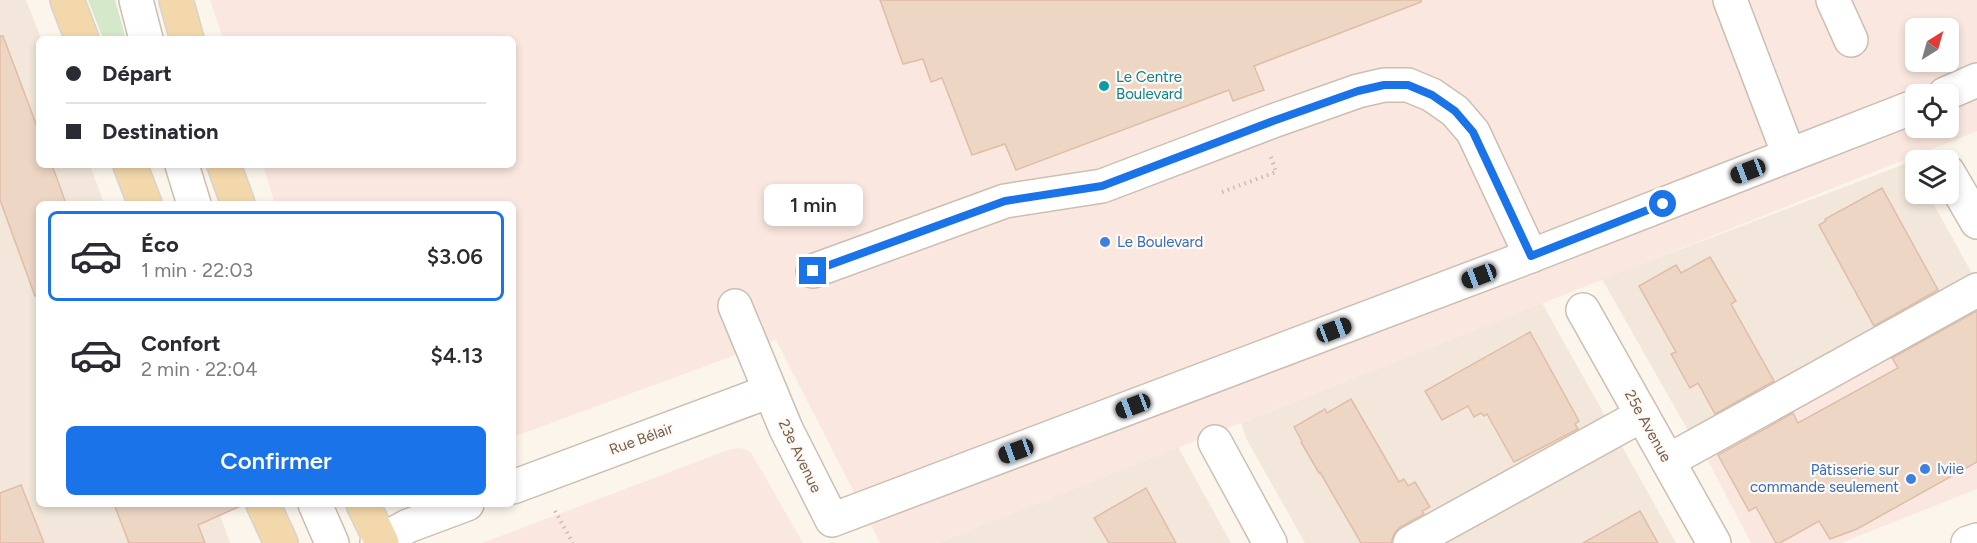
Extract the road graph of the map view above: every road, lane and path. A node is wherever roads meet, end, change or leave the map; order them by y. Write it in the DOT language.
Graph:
graph roads {
  1 [pos="67,0"];
  2 [pos="136,0"];
  3 [pos="176,0"];
  4 [pos="1730,0"];
  5 [pos="1833,0"];
  6 [pos="81,36"];
  7 [pos="145,36"];
  8 [pos="186,36"];
  9 [pos="1851,40"];
  10 [pos="1977,80"];
  11 [pos="1959,88"];
  12 [pos="1905,110"];
  13 [pos="1268,150"];
  14 [pos="1789,155"];
  15 [pos="131,168"];
  16 [pos="183,168"];
  17 [pos="225,168"];
  18 [pos="1959,190"];
  19 [pos="1222,192"];
  20 [pos="144,201"];
  21 [pos="193,201"];
  22 [pos="236,201"];
  23 [pos="1977,222"];
  24 [pos="1531,256"];
  25 [pos="813,271"];
  26 [pos="1977,290"];
  27 [pos="735,306"];
  28 [pos="1583,309"];
  29 [pos="770,391"];
  30 [pos="1642,415"];
  31 [pos="1215,442"];
  32 [pos="1668,461"];
  33 [pos="516,486"];
  34 [pos="264,507"];
  35 [pos="316,507"];
  36 [pos="364,507"];
  37 [pos="459,507"];
  38 [pos="555,511"];
  39 [pos="1977,540"];
  40 [pos="380,542"];
  41 [pos="281,543"];
  42 [pos="332,543"];
  43 [pos="573,543"];
  44 [pos="1270,543"];
  45 [pos="1410,543"];
  46 [pos="1714,543"];
  47 [pos="1968,543"];
  1 -- 6 [label="main road"];
  2 -- 7 [label="street"];
  3 -- 8 [label="main road"];
  4 -- 14 [label="street"];
  5 -- 9 [label="street"];
  10 -- 11 [label="street"];
  12 -- 14 [label="street"];
  13 -- 19 [label="path"];
  14 -- 24 [label="street"];
  15 -- 20 [label="main road"];
  16 -- 21 [label="street"];
  17 -- 22 [label="main road"];
  18 -- 23 [label="street"];
  24 -- 25 [label="street"];
  24 -- 29 [label="street, 23e Avenue"];
  26 -- 32 [label="street"];
  27 -- 29 [label="street, 23e Avenue"];
  28 -- 30 [label="street, 25e Avenue"];
  29 -- 33 [label="street, Rue Bélair"];
  30 -- 32 [label="street, 25e Avenue"];
  30 -- 45 [label="street"];
  31 -- 44 [label="street"];
  32 -- 46 [label="street, 25e Avenue"];
  34 -- 41 [label="main road"];
  35 -- 42 [label="street"];
  36 -- 40 [label="main road"];
  37 -- 40 [label="street"];
  38 -- 43 [label="path"];
  39 -- 47 [label="street"];
}
